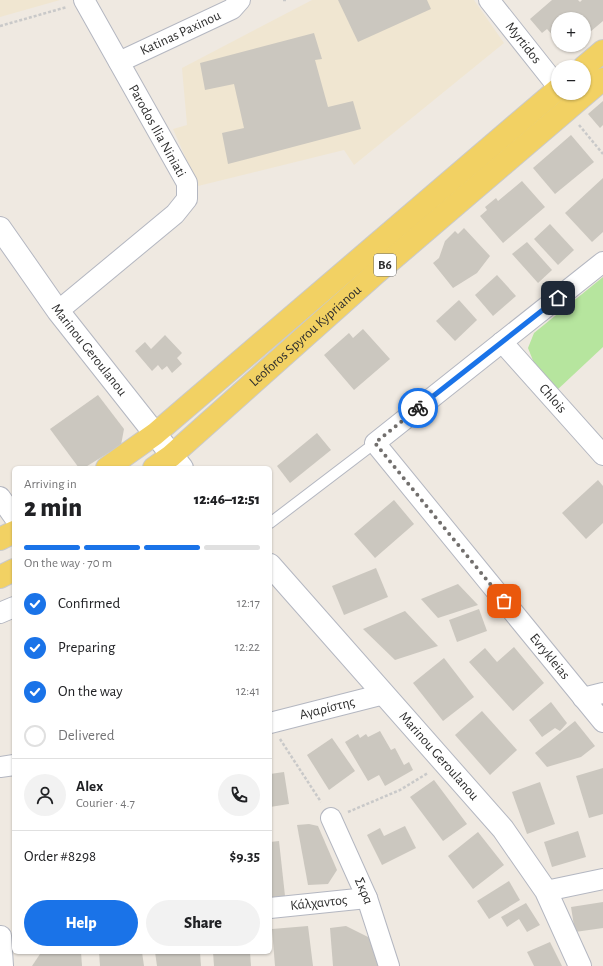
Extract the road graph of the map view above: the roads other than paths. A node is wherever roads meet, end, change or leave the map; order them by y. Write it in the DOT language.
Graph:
graph roads {
  1 [pos="240,0"];
  2 [pos="489,0"];
  3 [pos="84,1"];
  4 [pos="603,51"];
  5 [pos="591,61"];
  6 [pos="119,62"];
  7 [pos="551,79"];
  8 [pos="603,79"];
  9 [pos="551,94"];
  10 [pos="0,228"];
  11 [pos="603,262"];
  12 [pos="58,311"];
  13 [pos="502,342"];
  14 [pos="155,434"];
  15 [pos="375,443"];
  16 [pos="603,456"];
  17 [pos="169,464"];
  18 [pos="110,466"];
  19 [pos="0,497"];
  20 [pos="12,513"];
  21 [pos="272,521"];
  22 [pos="12,533"];
  23 [pos="0,539"];
  24 [pos="272,567"];
  25 [pos="12,571"];
  26 [pos="0,577"];
  27 [pos="12,608"];
  28 [pos="0,613"];
  29 [pos="603,693"];
  30 [pos="384,694"];
  31 [pos="583,698"];
  32 [pos="272,722"];
  33 [pos="603,722"];
  34 [pos="12,765"];
  35 [pos="0,767"];
  36 [pos="332,818"];
  37 [pos="603,879"];
  38 [pos="546,890"];
  39 [pos="367,898"];
  40 [pos="272,908"];
  41 [pos="5,936"];
  42 [pos="3,966"];
  43 [pos="389,966"];
  44 [pos="580,966"];
  1 -- 6 [label="street, Katinas Paxinou"];
  2 -- 7 [label="street, Myrtidos"];
  3 -- 6 [label="street, Parodos Ilia Niniati"];
  4 -- 5 [label="main road"];
  6 -- 12 [label="street, Parodos Ilia Niniati"];
  8 -- 17 [label="main road, Leoforos Spyrou Kyprianou / B6"];
  9 -- 14 [label="main road, Leoforos Spyrou Kyprianou / B6"];
  10 -- 12 [label="street, Marinou Geroulanou"];
  11 -- 13 [label="street"];
  12 -- 14 [label="street, Marinou Geroulanou"];
  13 -- 15 [label="street"];
  13 -- 16 [label="street, Chlois"];
  14 -- 17 [label="street, Marinou Geroulanou"];
  14 -- 18 [label="main road, Leoforos Spyrou Kyprianou / B6"];
  15 -- 21 [label="lane"];
  15 -- 31 [label="street, Evrykleias"];
  19 -- 20 [label="street"];
  22 -- 23 [label="main road"];
  24 -- 30 [label="street, Marinou Geroulanou"];
  25 -- 26 [label="main road"];
  27 -- 28 [label="street"];
  29 -- 31 [label="street"];
  30 -- 32 [label="street, Αγαρίστης"];
  30 -- 38 [label="street, Marinou Geroulanou"];
  31 -- 33 [label="street, Evrykleias"];
  34 -- 35 [label="street"];
  36 -- 39 [label="street, Σκρα"];
  37 -- 38 [label="street"];
  38 -- 44 [label="street, Marinou Geroulanou"];
  39 -- 40 [label="street, Κάλχαντος"];
  39 -- 43 [label="street, Σκρα"];
  41 -- 42 [label="street"];
}
